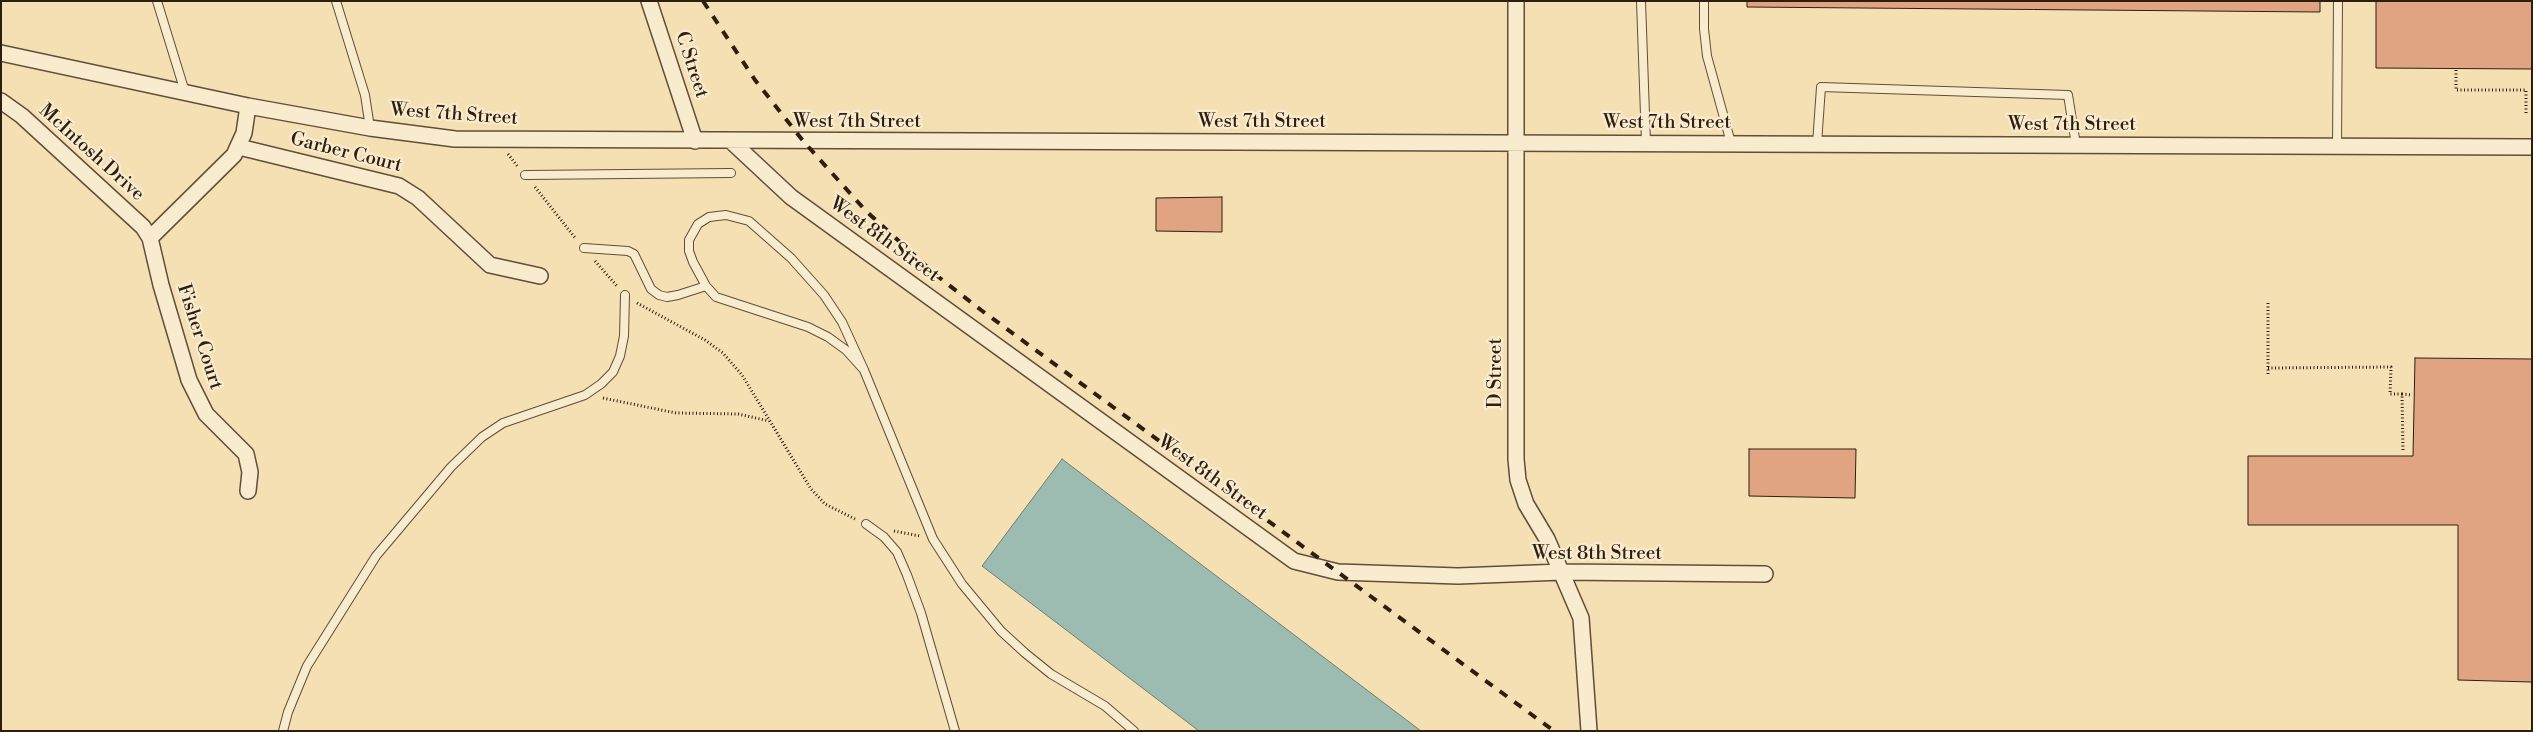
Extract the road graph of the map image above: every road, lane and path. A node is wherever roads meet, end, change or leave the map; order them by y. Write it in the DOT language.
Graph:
graph roads {
  1 [pos="157,1"];
  2 [pos="336,1"];
  3 [pos="649,1"];
  4 [pos="1516,1"];
  5 [pos="1641,1"];
  6 [pos="1704,1"];
  7 [pos="2338,1"];
  8 [pos="1,53"];
  9 [pos="2456,70"];
  10 [pos="186,93"];
  11 [pos="1,101"];
  12 [pos="248,106"];
  13 [pos="2526,113"];
  14 [pos="370,128"];
  15 [pos="496,140"];
  16 [pos="695,141"];
  17 [pos="731,141"];
  18 [pos="1516,142"];
  19 [pos="1646,143"];
  20 [pos="1731,143"];
  21 [pos="1817,144"];
  22 [pos="2076,145"];
  23 [pos="2337,146"];
  24 [pos="2532,146"];
  25 [pos="239,147"];
  26 [pos="731,173"];
  27 [pos="525,175"];
  28 [pos="150,238"];
  29 [pos="584,248"];
  30 [pos="540,276"];
  31 [pos="706,286"];
  32 [pos="625,295"];
  33 [pos="2268,303"];
  34 [pos="2268,368"];
  35 [pos="864,370"];
  36 [pos="2268,374"];
  37 [pos="585,394"];
  38 [pos="2402,394"];
  39 [pos="2412,395"];
  40 [pos="769,421"];
  41 [pos="2403,452"];
  42 [pos="248,491"];
  43 [pos="866,524"];
  44 [pos="893,530"];
  45 [pos="933,539"];
  46 [pos="1562,572"];
  47 [pos="1765,574"];
  48 [pos="283,731"];
  49 [pos="955,731"];
  50 [pos="1134,731"];
  51 [pos="1589,731"];
  1 -- 10 [label="lane"];
  2 -- 14 [label="lane"];
  3 -- 16 [label="street, C Street"];
  4 -- 18 [label="street, D Street"];
  5 -- 19 [label="lane"];
  6 -- 20 [label="lane"];
  7 -- 23 [label="lane"];
  8 -- 10 [label="street, West 7th Street"];
  9 -- 13 [label="path"];
  10 -- 12 [label="street, West 7th Street"];
  11 -- 28 [label="street, McIntosh Drive"];
  12 -- 14 [label="street, West 7th Street"];
  12 -- 25 [label="street"];
  14 -- 15 [label="street, West 7th Street"];
  15 -- 16 [label="street, West 7th Street"];
  15 -- 27 [label="path"];
  16 -- 17 [label="street, West 7th Street"];
  17 -- 18 [label="street, West 7th Street"];
  17 -- 46 [label="street, West 8th Street"];
  18 -- 19 [label="street, West 7th Street"];
  18 -- 46 [label="street, D Street"];
  19 -- 20 [label="street, West 7th Street"];
  20 -- 21 [label="street, West 7th Street"];
  21 -- 22 [label="street, West 7th Street"];
  21 -- 22 [label="lane"];
  22 -- 23 [label="street, West 7th Street"];
  23 -- 24 [label="street, West 7th Street"];
  25 -- 28 [label="street"];
  25 -- 30 [label="street, Garber Court"];
  26 -- 27 [label="lane"];
  27 -- 29 [label="path"];
  28 -- 42 [label="street, Fisher Court"];
  29 -- 31 [label="lane"];
  29 -- 32 [label="path"];
  31 -- 35 [label="lane"];
  31 -- 35 [label="lane"];
  32 -- 37 [label="lane"];
  32 -- 40 [label="path"];
  33 -- 34 [label="path"];
  34 -- 36 [label="path"];
  34 -- 38 [label="path"];
  35 -- 45 [label="lane"];
  37 -- 40 [label="path"];
  37 -- 48 [label="lane"];
  38 -- 39 [label="path"];
  38 -- 41 [label="path"];
  40 -- 43 [label="path"];
  43 -- 49 [label="lane"];
  44 -- 45 [label="path"];
  45 -- 50 [label="lane"];
  46 -- 47 [label="street, West 8th Street"];
  46 -- 51 [label="street, D Street"];
}
